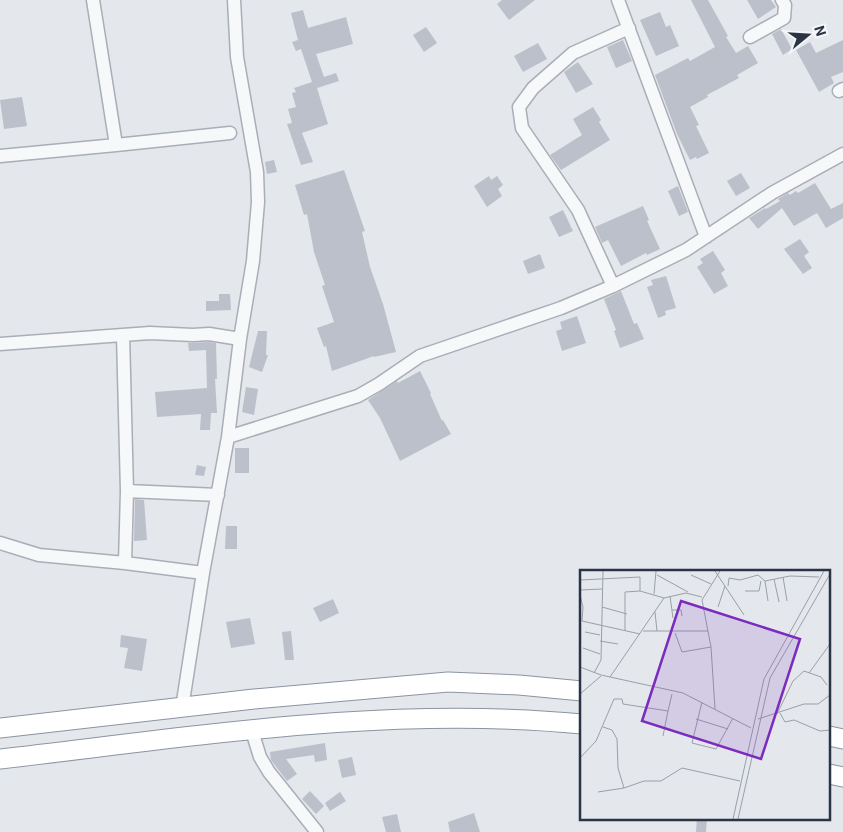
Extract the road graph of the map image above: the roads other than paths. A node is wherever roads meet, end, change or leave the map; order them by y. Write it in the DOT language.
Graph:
graph roads {
  1 [pos="93,0"];
  2 [pos="234,0"];
  3 [pos="618,0"];
  4 [pos="782,0"];
  5 [pos="628,28"];
  6 [pos="750,37"];
  7 [pos="230,132"];
  8 [pos="116,145"];
  9 [pos="843,154"];
  10 [pos="0,156"];
  11 [pos="706,237"];
  12 [pos="614,286"];
  13 [pos="123,335"];
  14 [pos="240,339"];
  15 [pos="0,344"];
  16 [pos="228,437"];
  17 [pos="127,491"];
  18 [pos="218,495"];
  19 [pos="0,543"];
  20 [pos="125,562"];
  21 [pos="204,573"];
  22 [pos="580,691"];
  23 [pos="182,708"];
  24 [pos="580,724"];
  25 [pos="0,728"];
  26 [pos="252,731"];
  27 [pos="830,736"];
  28 [pos="843,739"];
  29 [pos="0,759"];
  30 [pos="830,774"];
  31 [pos="843,777"];
  32 [pos="317,832"];
  1 -- 8 [label="street"];
  2 -- 14 [label="street"];
  3 -- 5 [label="street"];
  4 -- 6 [label="street"];
  5 -- 11 [label="street"];
  5 -- 12 [label="street"];
  7 -- 8 [label="street"];
  8 -- 10 [label="street"];
  9 -- 11 [label="street"];
  11 -- 12 [label="street"];
  12 -- 16 [label="street"];
  13 -- 14 [label="street"];
  13 -- 15 [label="street"];
  13 -- 17 [label="street"];
  14 -- 16 [label="street"];
  16 -- 18 [label="street"];
  17 -- 18 [label="street"];
  17 -- 20 [label="street"];
  18 -- 21 [label="street"];
  19 -- 20 [label="street"];
  20 -- 21 [label="street"];
  21 -- 23 [label="street"];
  22 -- 23 [label="highway"];
  23 -- 25 [label="highway"];
  24 -- 26 [label="highway"];
  26 -- 29 [label="highway"];
  26 -- 32 [label="street"];
  27 -- 28 [label="highway"];
  30 -- 31 [label="highway"];
}
